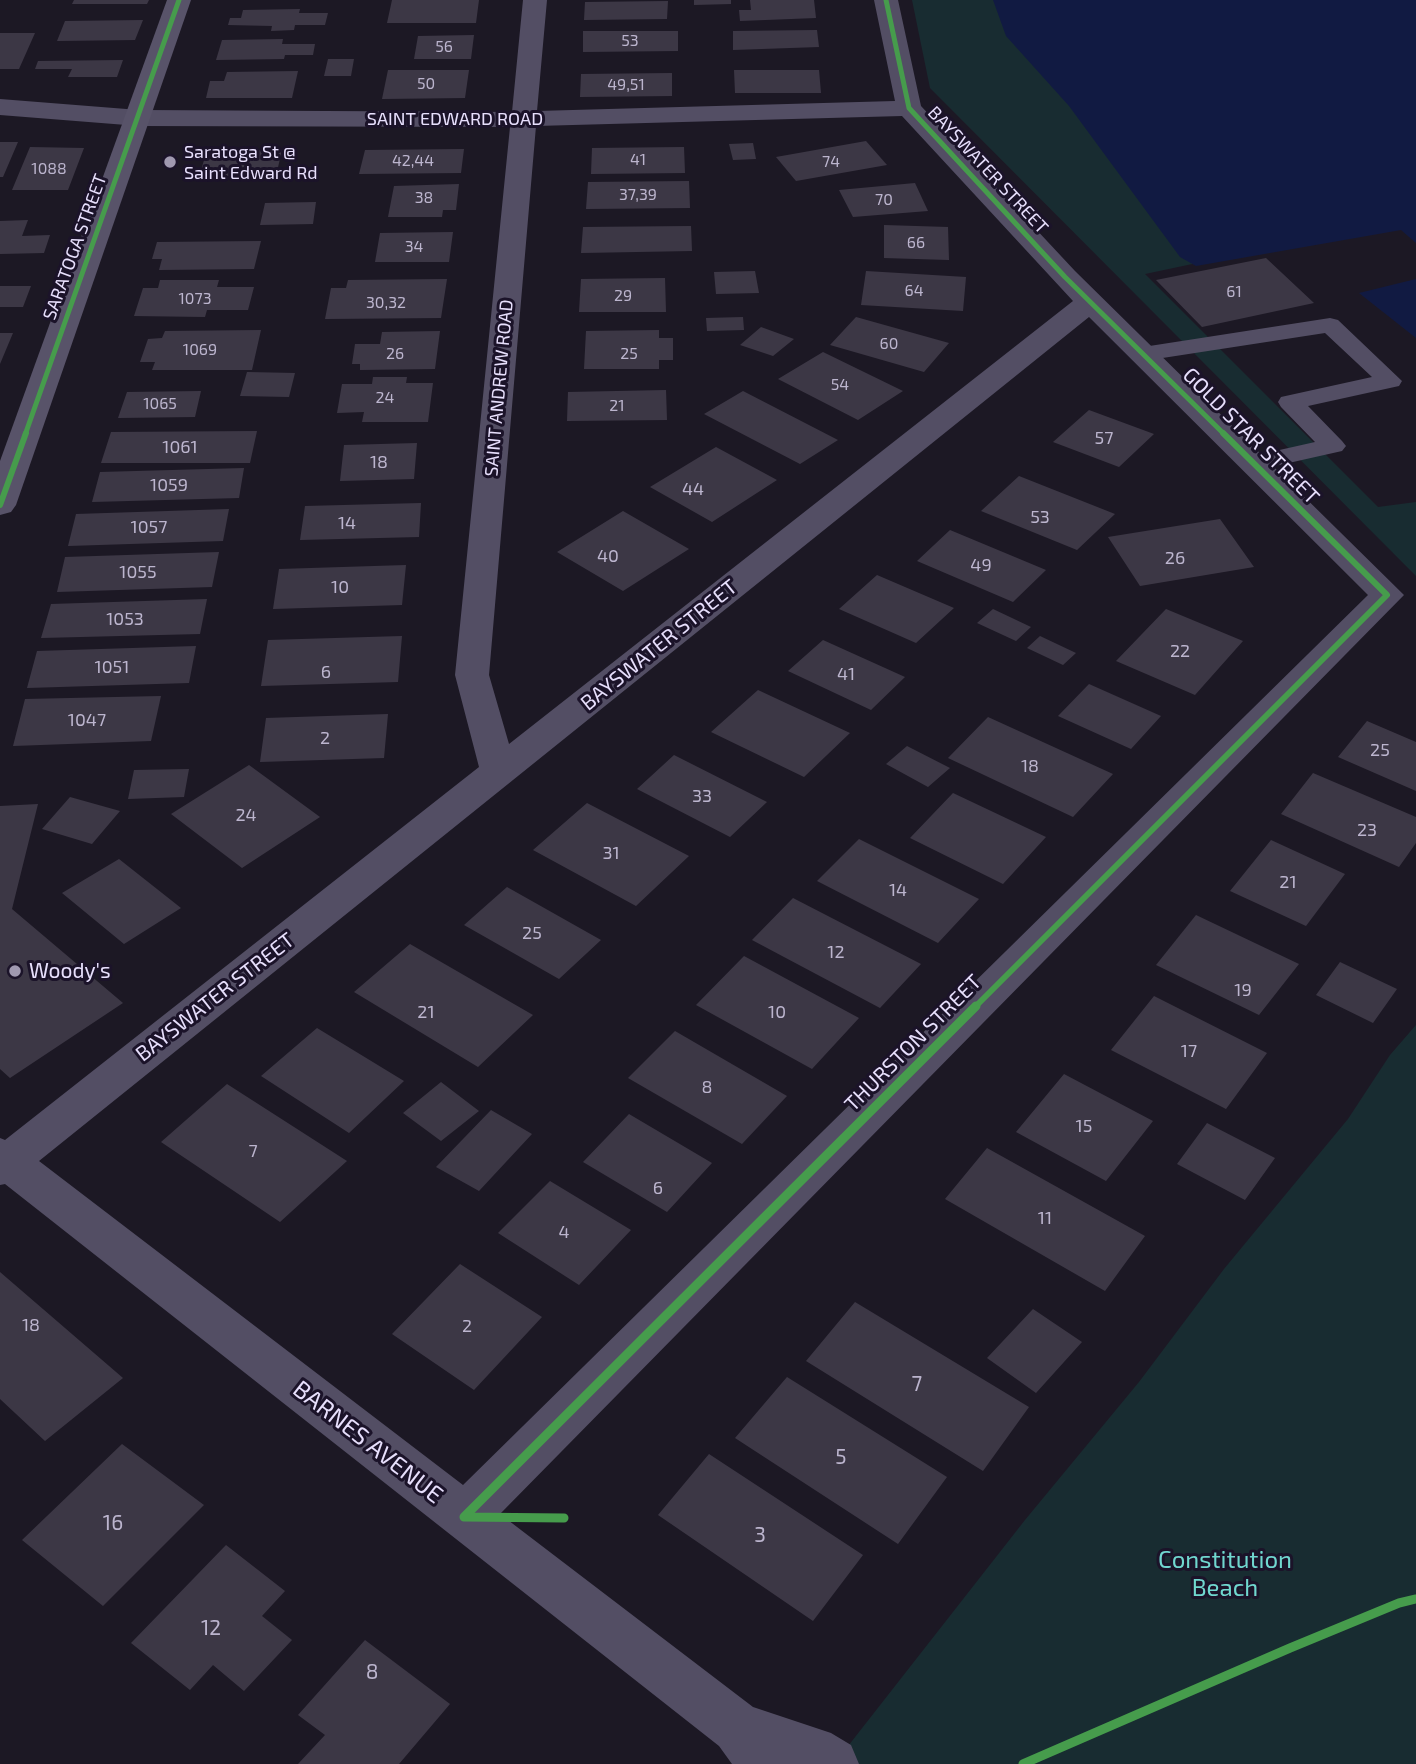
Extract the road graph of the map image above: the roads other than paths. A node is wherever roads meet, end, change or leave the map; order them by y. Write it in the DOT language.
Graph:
graph roads {
  1 [pos="179,0"];
  2 [pos="535,0"];
  3 [pos="886,0"];
  4 [pos="0,107"];
  5 [pos="909,108"];
  6 [pos="139,118"];
  7 [pos="524,120"];
  8 [pos="1090,302"];
  9 [pos="1143,354"];
  10 [pos="1253,463"];
  11 [pos="0,505"];
  12 [pos="1387,595"];
  13 [pos="499,772"];
  14 [pos="3,1161"];
  15 [pos="464,1517"];
  16 [pos="751,1746"];
  17 [pos="832,1764"];
  1 -- 6 [label="main road, SARATOGA STREET"];
  2 -- 7 [label="street, SAINT ANDREW ROAD"];
  3 -- 5 [label="street, BAYSWATER STREET"];
  4 -- 6 [label="street, SAINT EDWARD ROAD"];
  5 -- 7 [label="street, SAINT EDWARD ROAD"];
  5 -- 8 [label="street, BAYSWATER STREET"];
  6 -- 7 [label="street, SAINT EDWARD ROAD"];
  6 -- 11 [label="main road, SARATOGA STREET"];
  7 -- 13 [label="street, SAINT ANDREW ROAD"];
  8 -- 9 [label="street, GOLD STAR STREET"];
  8 -- 13 [label="street, BAYSWATER STREET"];
  9 -- 10 [label="street, GOLD STAR STREET"];
  9 -- 10 [label="lane"];
  10 -- 12 [label="street, GOLD STAR STREET"];
  12 -- 15 [label="street, THURSTON STREET"];
  13 -- 14 [label="street, BAYSWATER STREET"];
  14 -- 15 [label="street, BARNES AVENUE"];
  15 -- 16 [label="street, BARNES AVENUE"];
  16 -- 17 [label="street, BARNES AVENUE"];
}
